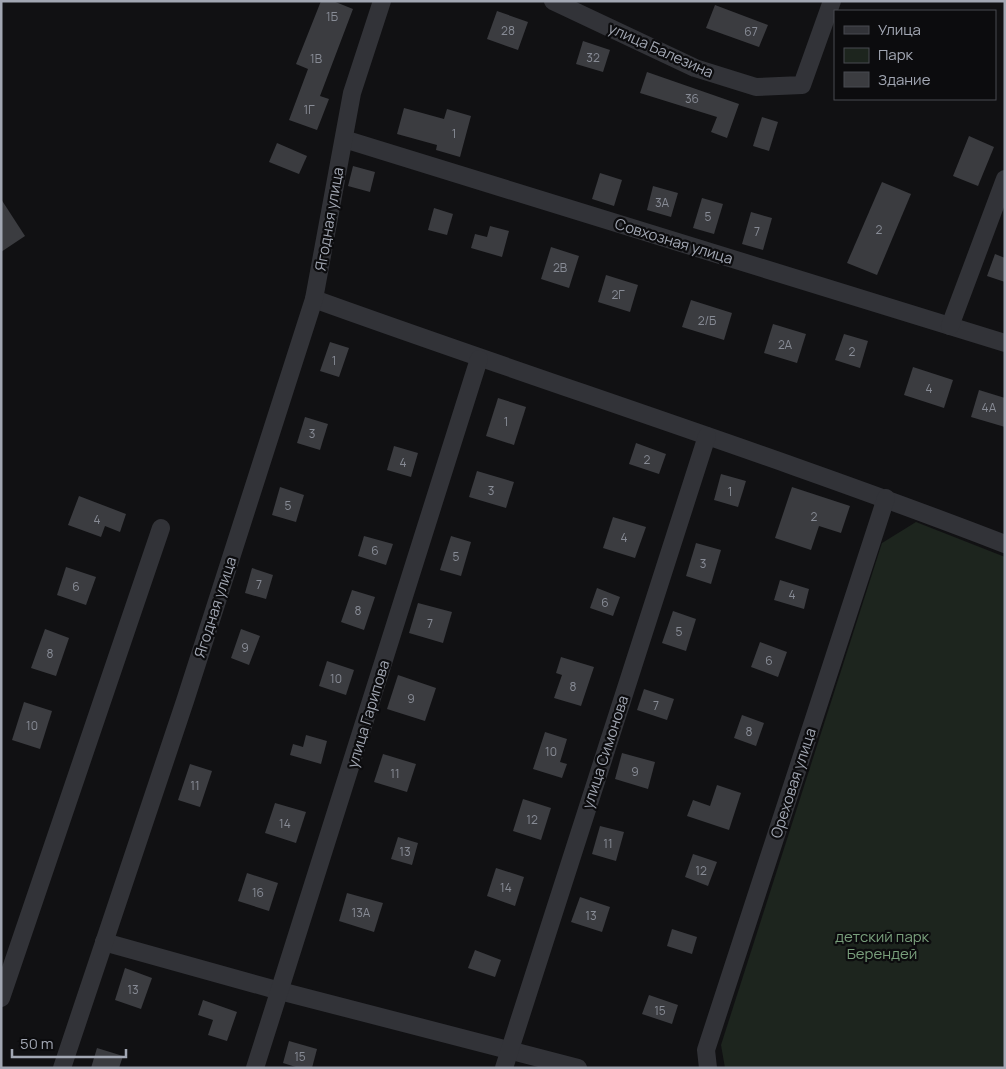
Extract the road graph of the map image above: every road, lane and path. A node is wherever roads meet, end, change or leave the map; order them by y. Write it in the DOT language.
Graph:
graph roads {
  1 [pos="382,1"];
  2 [pos="553,1"];
  3 [pos="832,1"];
  4 [pos="344,139"];
  5 [pos="1005,179"];
  6 [pos="314,299"];
  7 [pos="950,326"];
  8 [pos="1005,343"];
  9 [pos="479,359"];
  10 [pos="707,436"];
  11 [pos="886,498"];
  12 [pos="161,528"];
  13 [pos="1005,544"];
  14 [pos="104,942"];
  15 [pos="7,961"];
  16 [pos="280,991"];
  17 [pos="1,998"];
  18 [pos="510,1049"];
  19 [pos="62,1068"];
  20 [pos="254,1068"];
  21 [pos="504,1068"];
  22 [pos="578,1068"];
  23 [pos="708,1068"];
  1 -- 4 [label="street, Ягодная улица"];
  2 -- 3 [label="street, улица Балезина"];
  4 -- 6 [label="street, Ягодная улица"];
  4 -- 7 [label="street, Совхозная улица"];
  5 -- 7 [label="street"];
  6 -- 9 [label="street"];
  6 -- 14 [label="street, Ягодная улица"];
  7 -- 8 [label="street, Совхозная улица"];
  9 -- 10 [label="street"];
  9 -- 16 [label="street, улица Гарипова"];
  10 -- 11 [label="street"];
  10 -- 18 [label="street, улица Симонова"];
  11 -- 13 [label="street"];
  11 -- 23 [label="street, Ореховая улица"];
  12 -- 15 [label="street"];
  14 -- 16 [label="street"];
  14 -- 19 [label="street, Ягодная улица"];
  15 -- 17 [label="street"];
  16 -- 18 [label="street"];
  16 -- 20 [label="street, улица Гарипова"];
  18 -- 21 [label="street, улица Симонова"];
  18 -- 22 [label="street"];
}
